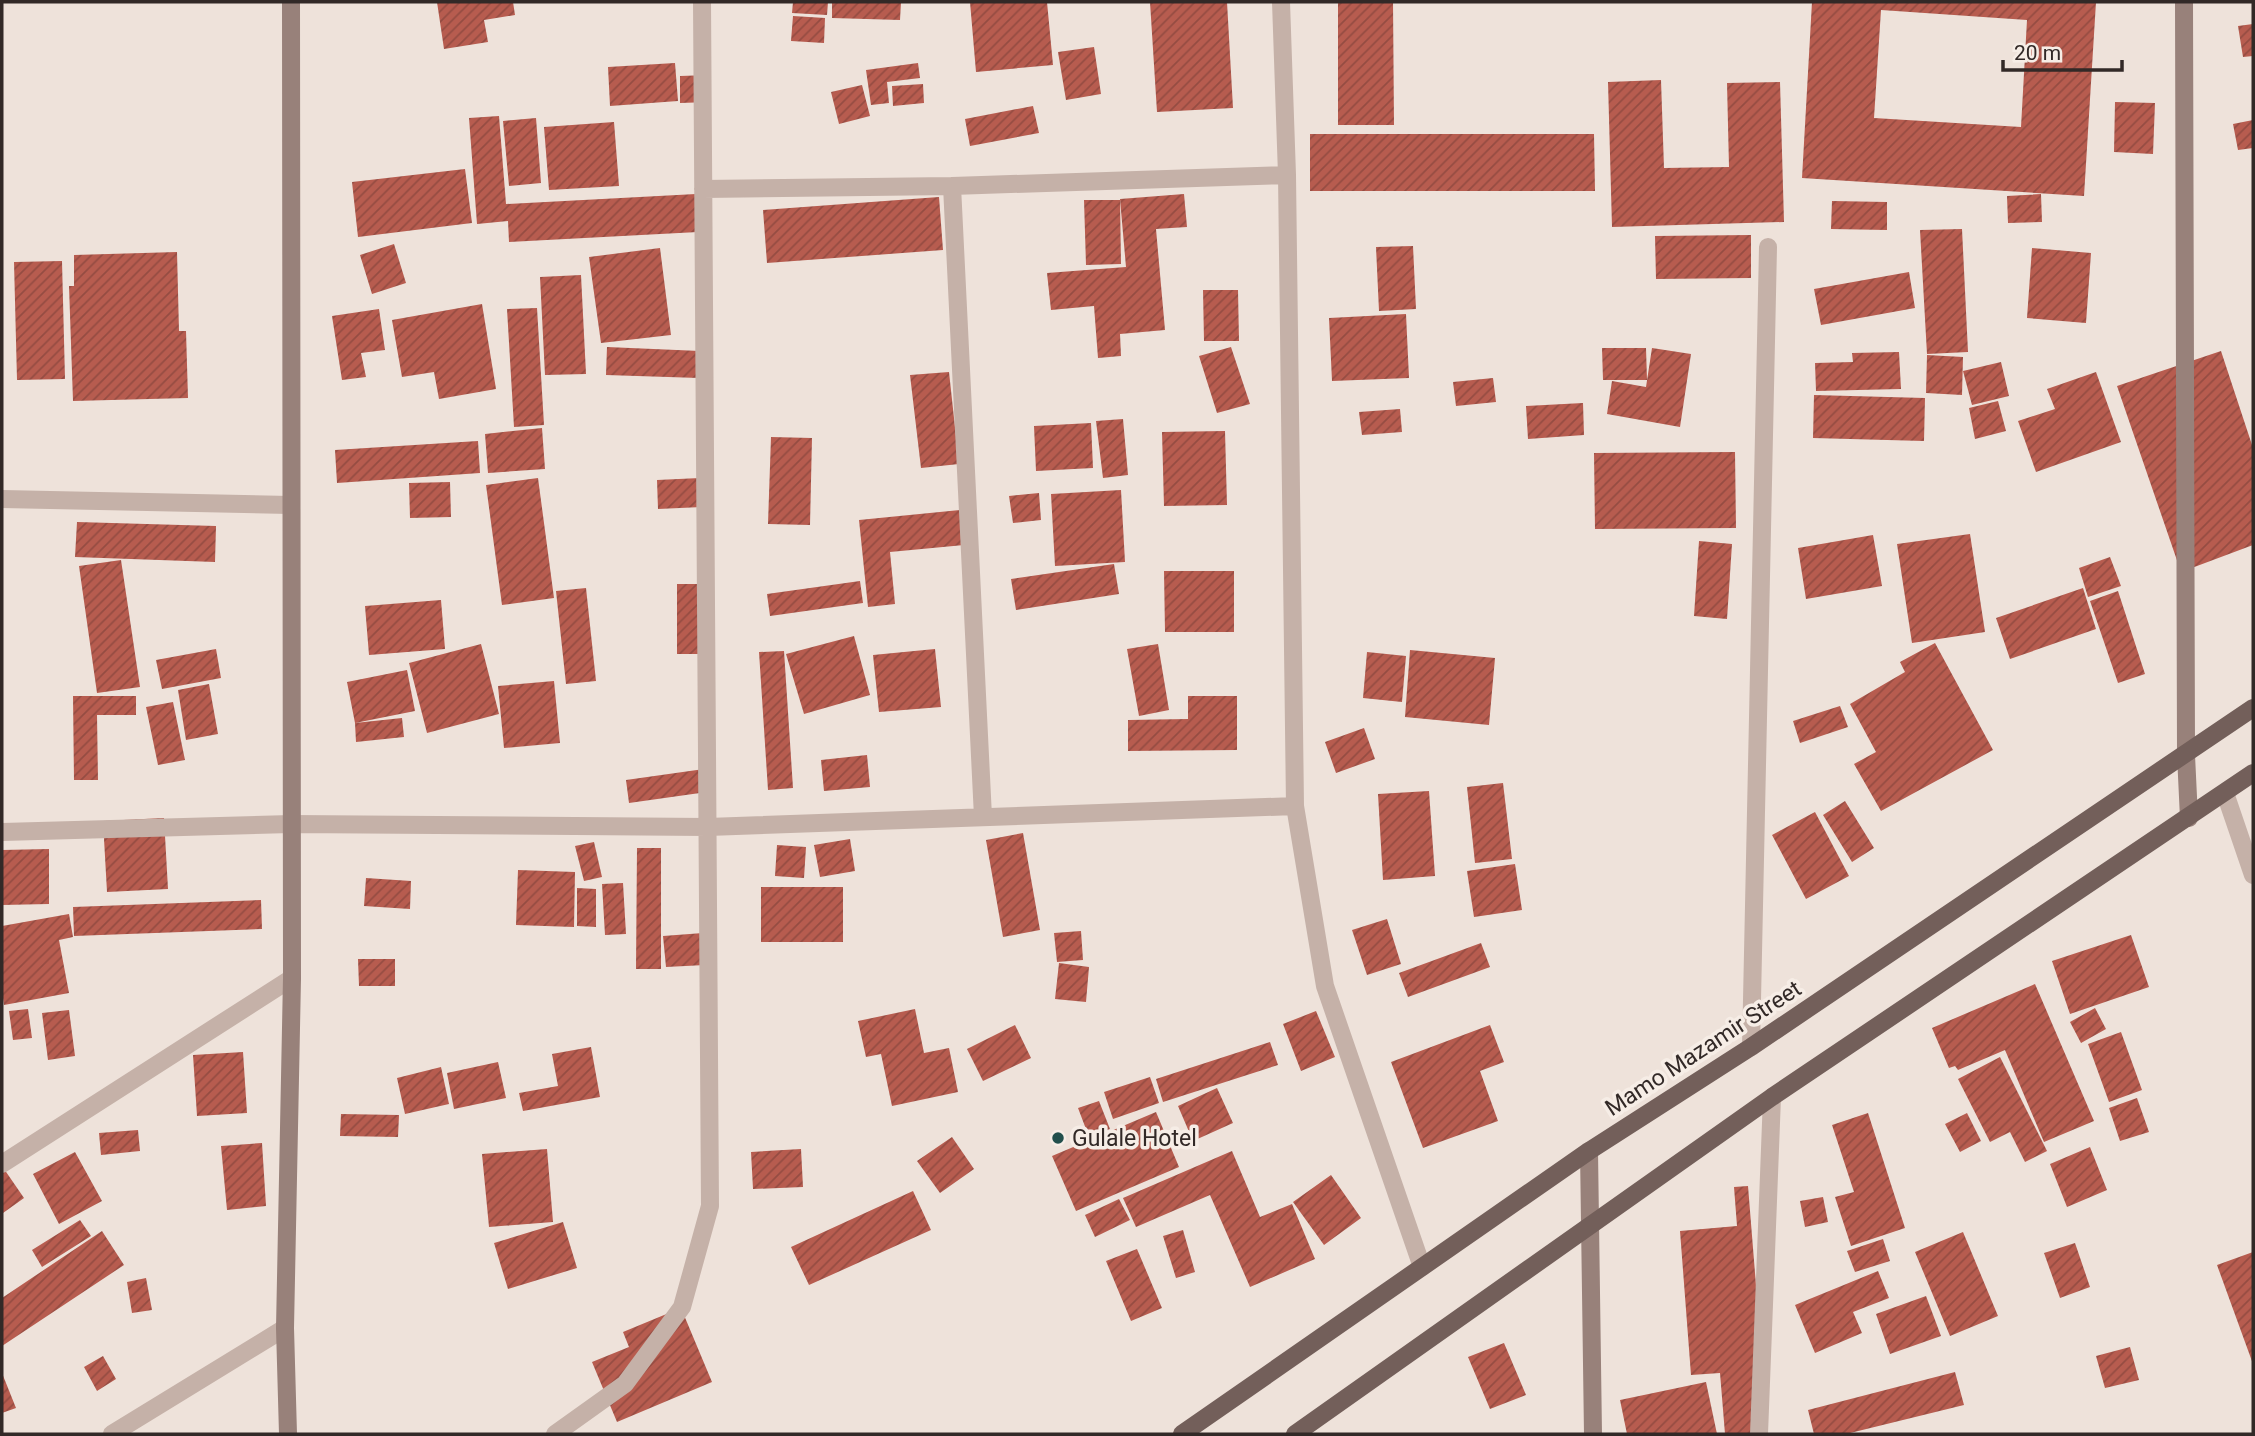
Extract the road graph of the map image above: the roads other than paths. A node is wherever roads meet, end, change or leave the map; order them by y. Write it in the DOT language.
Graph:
graph roads {
  1 [pos="290,2"];
  2 [pos="702,2"];
  3 [pos="1281,2"];
  4 [pos="2184,2"];
  5 [pos="1286,175"];
  6 [pos="952,186"];
  7 [pos="703,189"];
  8 [pos="1768,247"];
  9 [pos="2,499"];
  10 [pos="290,505"];
  11 [pos="2253,708"];
  12 [pos="2186,755"];
  13 [pos="2253,773"];
  14 [pos="2225,793"];
  15 [pos="1295,806"];
  16 [pos="984,817"];
  17 [pos="2189,818"];
  18 [pos="291,824"];
  19 [pos="708,827"];
  20 [pos="2,832"];
  21 [pos="2253,875"];
  22 [pos="292,978"];
  23 [pos="1751,1047"];
  24 [pos="1772,1097"];
  25 [pos="1590,1151"];
  26 [pos="2,1164"];
  27 [pos="1589,1227"];
  28 [pos="1422,1267"];
  29 [pos="285,1328"];
  30 [pos="112,1434"];
  31 [pos="288,1434"];
  32 [pos="555,1434"];
  33 [pos="1182,1434"];
  34 [pos="1295,1434"];
  35 [pos="1593,1434"];
  36 [pos="1759,1434"];
  1 -- 10 [label="street"];
  2 -- 7 [label="street"];
  3 -- 5 [label="street"];
  4 -- 12 [label="street"];
  5 -- 6 [label="street"];
  5 -- 15 [label="street"];
  6 -- 7 [label="street"];
  6 -- 16 [label="street"];
  7 -- 19 [label="street"];
  8 -- 23 [label="street"];
  9 -- 10 [label="street"];
  10 -- 18 [label="street"];
  11 -- 12 [label="main road, Mamo Mazamir Street"];
  12 -- 17 [label="street"];
  12 -- 23 [label="main road, Mamo Mazamir Street"];
  13 -- 14 [label="main road"];
  14 -- 17 [label="main road"];
  14 -- 21 [label="street"];
  15 -- 16 [label="street"];
  15 -- 28 [label="street"];
  16 -- 19 [label="street"];
  17 -- 24 [label="main road"];
  18 -- 19 [label="street"];
  18 -- 20 [label="street"];
  18 -- 22 [label="street"];
  19 -- 32 [label="street"];
  22 -- 26 [label="street"];
  22 -- 29 [label="street"];
  23 -- 25 [label="main road, Mamo Mazamir Street"];
  24 -- 27 [label="main road"];
  24 -- 36 [label="street"];
  25 -- 27 [label="street"];
  25 -- 28 [label="main road, Mamo Mazamir Street"];
  27 -- 34 [label="main road"];
  27 -- 35 [label="street"];
  28 -- 33 [label="main road, Mamo Mazamir Street"];
  29 -- 30 [label="street"];
  29 -- 31 [label="street"];
}
